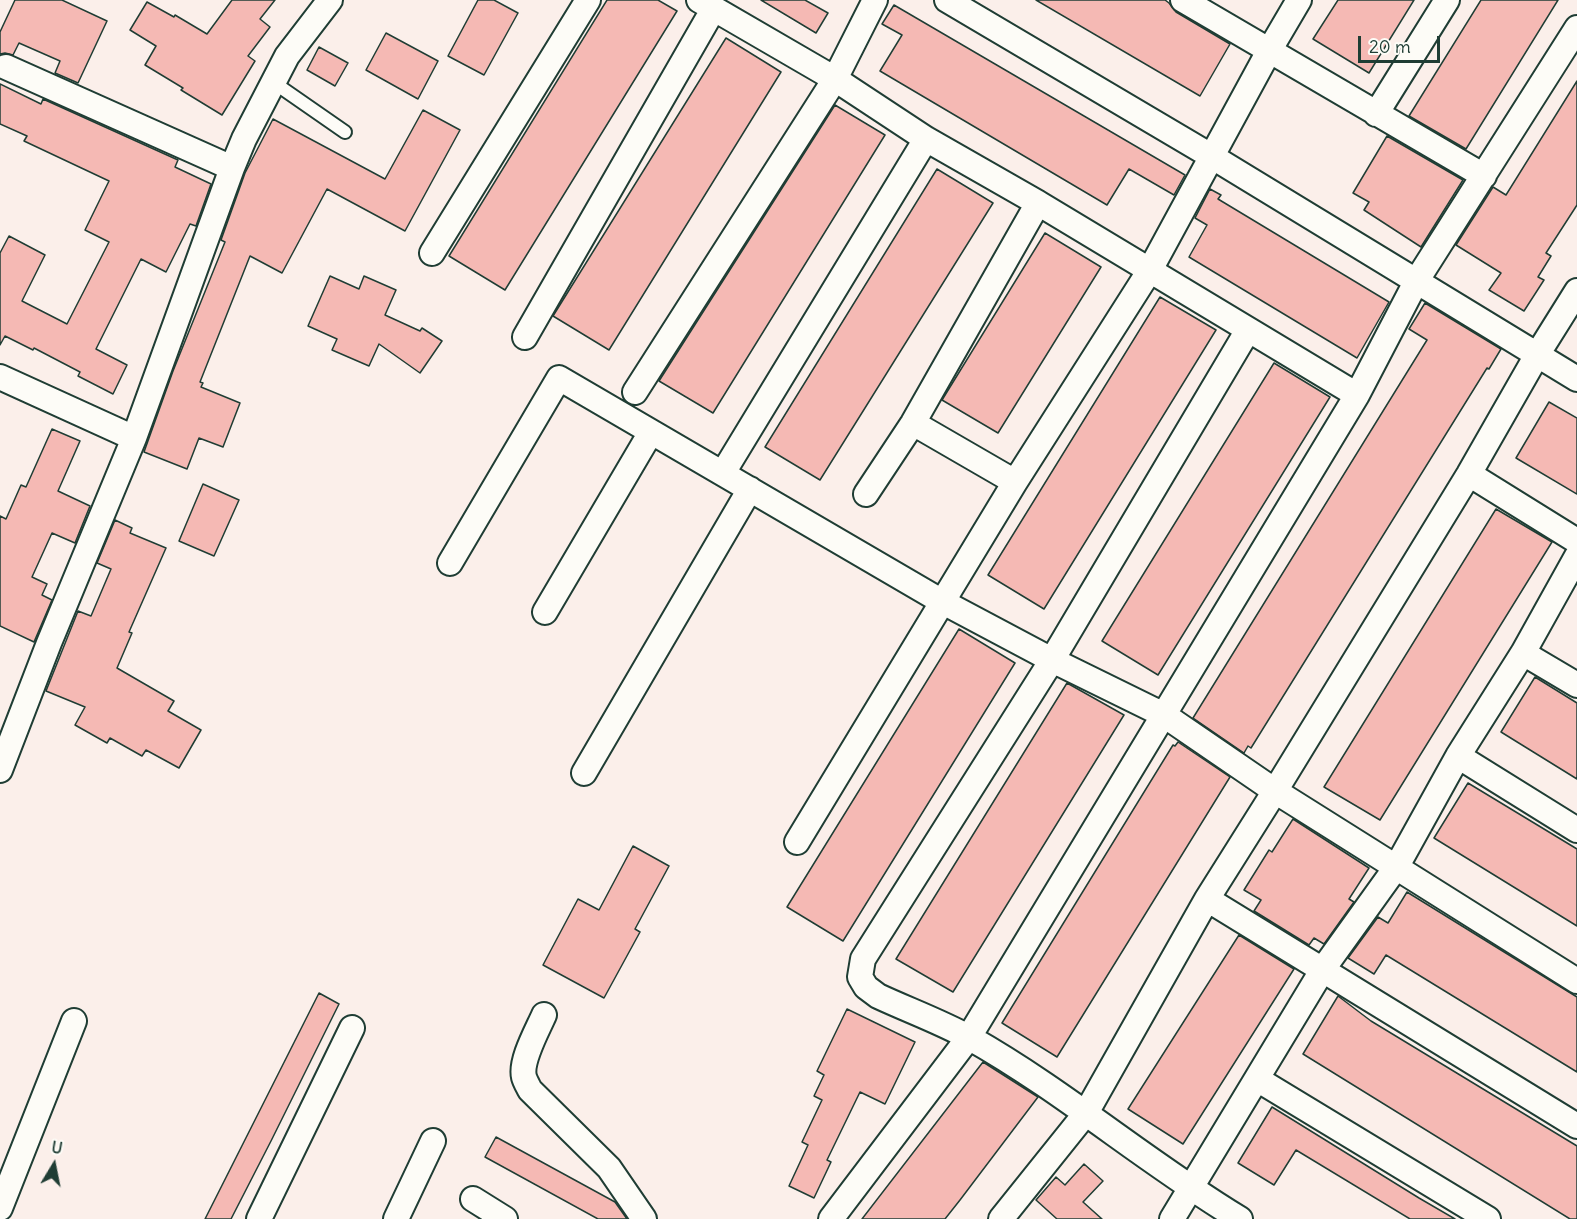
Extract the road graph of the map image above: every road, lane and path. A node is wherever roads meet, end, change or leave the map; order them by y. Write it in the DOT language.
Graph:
graph roads {
  1 [pos="330,0"];
  2 [pos="588,0"];
  3 [pos="875,0"];
  4 [pos="946,0"];
  5 [pos="1183,0"];
  6 [pos="1299,0"];
  7 [pos="1447,0"];
  8 [pos="706,4"];
  9 [pos="1577,27"];
  10 [pos="1269,51"];
  11 [pos="6,67"];
  12 [pos="835,79"];
  13 [pos="273,82"];
  14 [pos="1376,114"];
  15 [pos="345,132"];
  16 [pos="926,139"];
  17 [pos="1210,156"];
  18 [pos="232,168"];
  19 [pos="1484,176"];
  20 [pos="1038,203"];
  21 [pos="432,253"];
  22 [pos="1150,270"];
  23 [pos="1417,280"];
  24 [pos="1577,291"];
  25 [pos="1248,330"];
  26 [pos="525,337"];
  27 [pos="1537,355"];
  28 [pos="0,377"];
  29 [pos="1577,380"];
  30 [pos="635,392"];
  31 [pos="1357,395"];
  32 [pos="913,423"];
  33 [pos="651,432"];
  34 [pos="134,438"];
  35 [pos="729,463"];
  36 [pos="1469,474"];
  37 [pos="1014,482"];
  38 [pos="750,489"];
  39 [pos="866,494"];
  40 [pos="1577,542"];
  41 [pos="1577,556"];
  42 [pos="450,563"];
  43 [pos="941,601"];
  44 [pos="545,612"];
  45 [pos="1523,653"];
  46 [pos="1052,660"];
  47 [pos="1577,685"];
  48 [pos="1164,715"];
  49 [pos="1458,756"];
  50 [pos="0,770"];
  51 [pos="584,773"];
  52 [pos="1275,791"];
  53 [pos="1577,830"];
  54 [pos="797,842"];
  55 [pos="1397,866"];
  56 [pos="1207,899"];
  57 [pos="1323,969"];
  58 [pos="1577,981"];
  59 [pos="544,1015"];
  60 [pos="74,1021"];
  61 [pos="352,1028"];
  62 [pos="969,1037"];
  63 [pos="1257,1079"];
  64 [pos="1086,1113"];
  65 [pos="1577,1126"];
  66 [pos="433,1141"];
  67 [pos="1190,1189"];
  68 [pos="473,1198"];
  69 [pos="0,1208"];
  70 [pos="259,1219"];
  71 [pos="396,1219"];
  72 [pos="506,1219"];
  73 [pos="644,1219"];
  74 [pos="831,1219"];
  75 [pos="1001,1219"];
  76 [pos="1172,1219"];
  77 [pos="1240,1219"];
  78 [pos="1488,1219"];
  1 -- 13 [label="street"];
  2 -- 21 [label="street"];
  3 -- 12 [label="street"];
  4 -- 17 [label="street"];
  5 -- 10 [label="street"];
  6 -- 10 [label="street"];
  7 -- 14 [label="street"];
  8 -- 12 [label="street"];
  8 -- 26 [label="street"];
  9 -- 19 [label="street"];
  10 -- 14 [label="street"];
  10 -- 17 [label="street"];
  11 -- 18 [label="street"];
  12 -- 16 [label="street"];
  12 -- 30 [label="street"];
  13 -- 15 [label="lane"];
  13 -- 18 [label="street"];
  14 -- 19 [label="street"];
  16 -- 20 [label="street"];
  16 -- 35 [label="street"];
  17 -- 22 [label="street"];
  17 -- 23 [label="street"];
  18 -- 34 [label="street"];
  19 -- 23 [label="street"];
  20 -- 22 [label="street"];
  20 -- 32 [label="street"];
  22 -- 25 [label="street"];
  22 -- 37 [label="street"];
  23 -- 27 [label="street"];
  23 -- 31 [label="street"];
  24 -- 27 [label="street"];
  25 -- 31 [label="street"];
  25 -- 46 [label="street"];
  27 -- 29 [label="street"];
  27 -- 36 [label="street"];
  28 -- 34 [label="street"];
  31 -- 48 [label="street"];
  32 -- 37 [label="street"];
  32 -- 39 [label="street"];
  33 -- 38 [label="street"];
  33 -- 42 [label="street"];
  33 -- 44 [label="street"];
  34 -- 50 [label="street"];
  36 -- 40 [label="street"];
  36 -- 52 [label="street"];
  37 -- 43 [label="street"];
  38 -- 43 [label="street"];
  38 -- 51 [label="street"];
  41 -- 45 [label="street"];
  43 -- 46 [label="street"];
  43 -- 54 [label="street"];
  45 -- 47 [label="street"];
  45 -- 49 [label="street"];
  46 -- 48 [label="street"];
  46 -- 62 [label="street"];
  48 -- 52 [label="street"];
  48 -- 62 [label="street"];
  49 -- 53 [label="street"];
  49 -- 55 [label="street"];
  52 -- 55 [label="street"];
  52 -- 56 [label="street"];
  55 -- 57 [label="street"];
  55 -- 58 [label="street"];
  56 -- 57 [label="street"];
  56 -- 64 [label="street"];
  57 -- 63 [label="street"];
  57 -- 65 [label="street"];
  59 -- 73 [label="street"];
  60 -- 69 [label="street"];
  61 -- 70 [label="street"];
  62 -- 64 [label="street"];
  62 -- 74 [label="street"];
  63 -- 67 [label="street"];
  63 -- 78 [label="street"];
  64 -- 67 [label="street"];
  64 -- 75 [label="street"];
  66 -- 71 [label="street"];
  67 -- 76 [label="street"];
  67 -- 77 [label="street"];
  68 -- 72 [label="street"];
}
